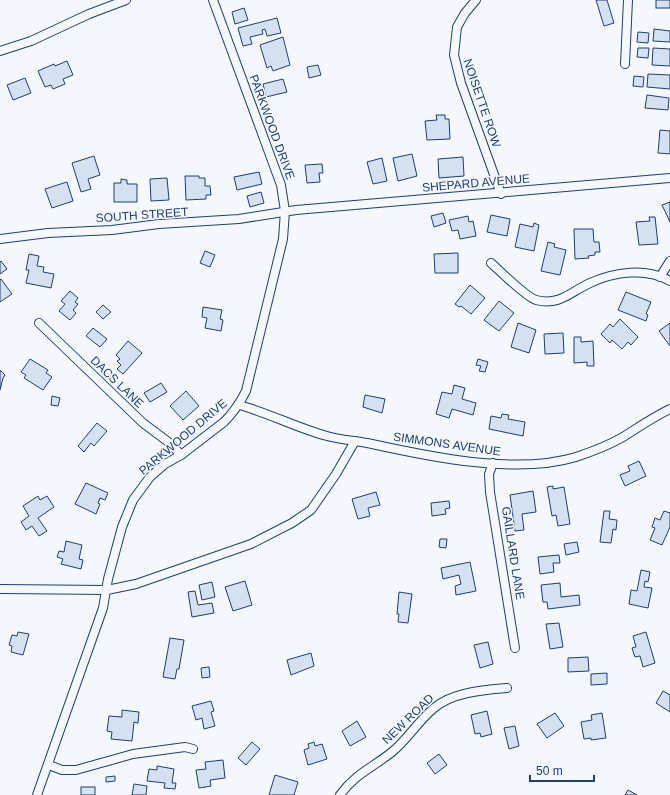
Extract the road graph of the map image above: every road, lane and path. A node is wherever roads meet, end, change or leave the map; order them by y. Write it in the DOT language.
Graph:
graph roads {
  1 [pos="126,0"];
  2 [pos="213,0"];
  3 [pos="476,0"];
  4 [pos="628,0"];
  5 [pos="0,51"];
  6 [pos="625,64"];
  7 [pos="670,178"];
  8 [pos="501,194"];
  9 [pos="285,211"];
  10 [pos="0,239"];
  11 [pos="670,261"];
  12 [pos="491,263"];
  13 [pos="660,277"];
  14 [pos="670,281"];
  15 [pos="39,323"];
  16 [pos="239,405"];
  17 [pos="670,409"];
  18 [pos="355,441"];
  19 [pos="181,455"];
  20 [pos="493,463"];
  21 [pos="0,588"];
  22 [pos="106,590"];
  23 [pos="515,648"];
  24 [pos="507,688"];
  25 [pos="193,749"];
  26 [pos="49,765"];
  27 [pos="37,795"];
  28 [pos="340,795"];
  1 -- 5 [label="street"];
  2 -- 9 [label="street, PARKWOOD DRIVE"];
  3 -- 8 [label="street, NOISETTE ROW"];
  4 -- 6 [label="street"];
  7 -- 8 [label="street, SHEPARD AVENUE"];
  8 -- 9 [label="street, SHEPARD AVENUE"];
  9 -- 10 [label="street, SOUTH STREET"];
  9 -- 16 [label="street, PARKWOOD DRIVE"];
  11 -- 13 [label="street"];
  12 -- 13 [label="street"];
  13 -- 14 [label="street"];
  15 -- 19 [label="street, DACS LANE"];
  16 -- 18 [label="street, SIMMONS AVENUE"];
  16 -- 19 [label="street, PARKWOOD DRIVE"];
  17 -- 20 [label="street, SIMMONS AVENUE"];
  18 -- 20 [label="street, SIMMONS AVENUE"];
  18 -- 22 [label="street"];
  19 -- 22 [label="street, PARKWOOD DRIVE"];
  20 -- 23 [label="street, GAILLARD LANE"];
  21 -- 22 [label="street"];
  22 -- 26 [label="street, PARKWOOD DRIVE"];
  24 -- 28 [label="street, NEW ROAD"];
  25 -- 26 [label="street"];
  26 -- 27 [label="street, PARKWOOD DRIVE"];
}
